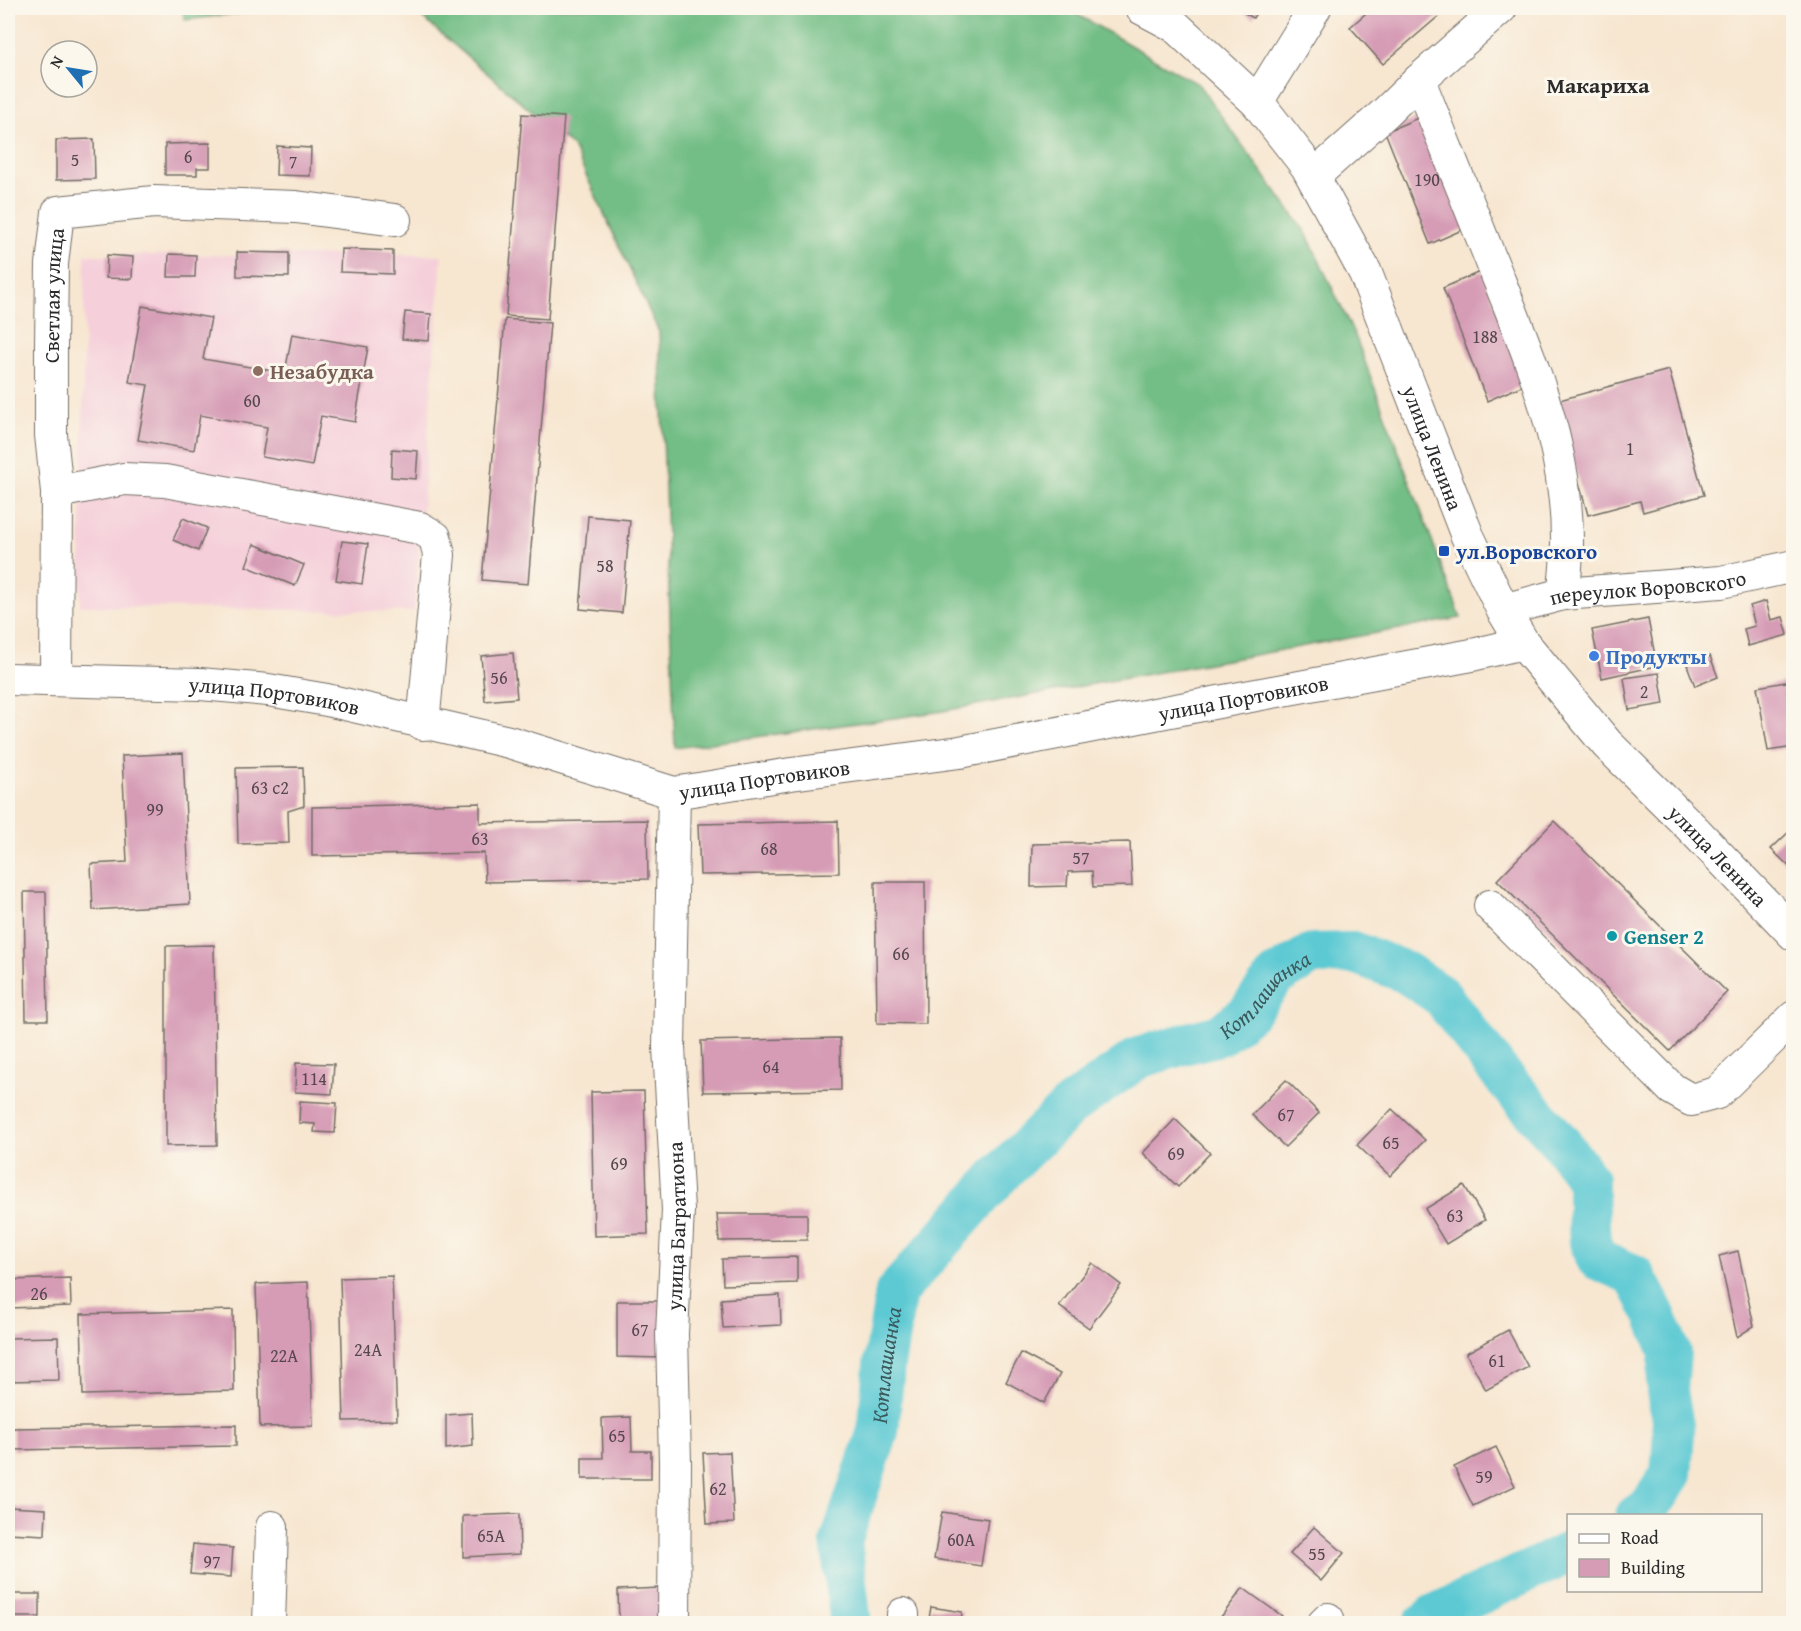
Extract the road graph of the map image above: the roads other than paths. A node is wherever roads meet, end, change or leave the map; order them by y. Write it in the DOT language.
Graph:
graph roads {
  1 [pos="1142,8"];
  2 [pos="1315,8"];
  3 [pos="1500,8"];
  4 [pos="1419,80"];
  5 [pos="1257,102"];
  6 [pos="1313,177"];
  7 [pos="395,220"];
  8 [pos="57,492"];
  9 [pos="1794,566"];
  10 [pos="1563,594"];
  11 [pos="1503,609"];
  12 [pos="1523,643"];
  13 [pos="8,679"];
  14 [pos="56,679"];
  15 [pos="423,724"];
  16 [pos="674,793"];
  17 [pos="1490,906"];
  18 [pos="1794,934"];
  19 [pos="1794,1017"];
  20 [pos="272,1527"];
  21 [pos="269,1623"];
  22 [pos="674,1623"];
  1 -- 5 [label="main road, улица Ленина"];
  2 -- 5 [label="street"];
  3 -- 4 [label="street"];
  4 -- 6 [label="street"];
  4 -- 10 [label="street"];
  5 -- 6 [label="main road, улица Ленина"];
  6 -- 11 [label="main road, улица Ленина"];
  7 -- 8 [label="street, Светлая улица"];
  8 -- 14 [label="street, Светлая улица"];
  8 -- 15 [label="street"];
  9 -- 10 [label="street, переулок Воровского"];
  10 -- 11 [label="street, переулок Воровского"];
  11 -- 12 [label="main road, улица Ленина"];
  12 -- 16 [label="street, улица Портовиков"];
  12 -- 18 [label="main road, улица Ленина"];
  13 -- 14 [label="street, улица Портовиков"];
  14 -- 15 [label="street, улица Портовиков"];
  15 -- 16 [label="street, улица Портовиков"];
  16 -- 22 [label="street, улица Багратиона"];
  17 -- 19 [label="street"];
  20 -- 21 [label="street"];
}
